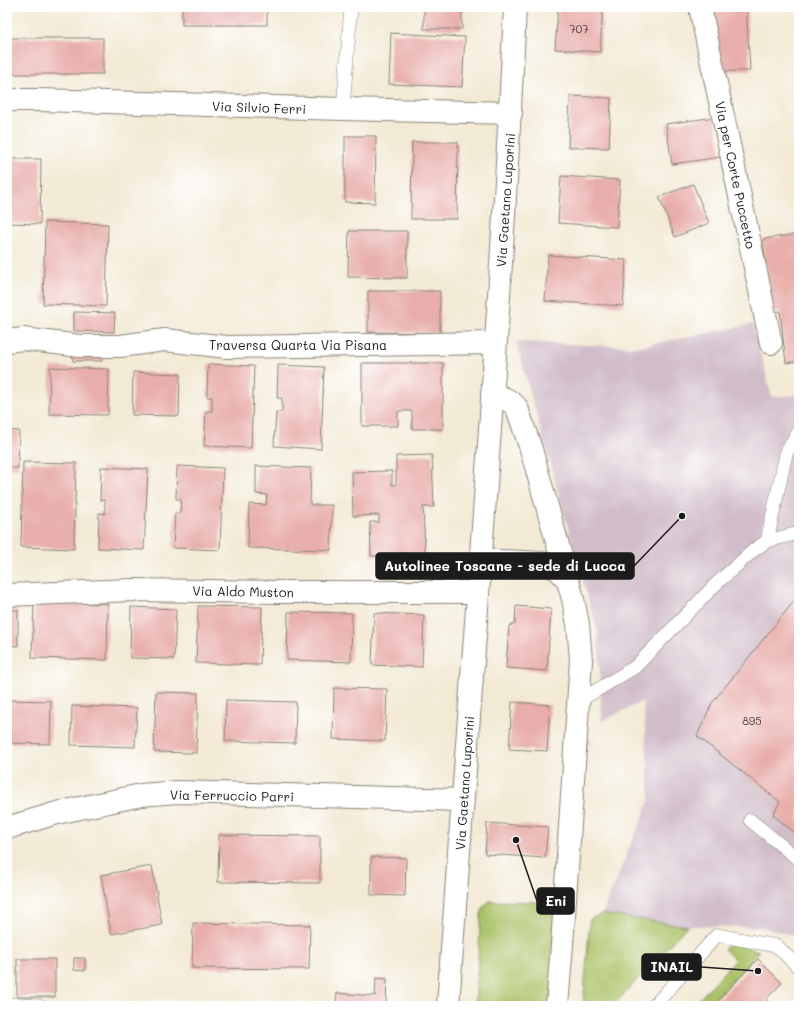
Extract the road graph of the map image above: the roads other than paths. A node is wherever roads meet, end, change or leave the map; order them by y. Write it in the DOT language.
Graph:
graph roads {
  1 [pos="352,7"];
  2 [pos="515,7"];
  3 [pos="700,7"];
  4 [pos="7,100"];
  5 [pos="343,109"];
  6 [pos="510,113"];
  7 [pos="7,341"];
  8 [pos="495,343"];
  9 [pos="771,343"];
  10 [pos="492,394"];
  11 [pos="799,429"];
  12 [pos="799,533"];
  13 [pos="767,541"];
  14 [pos="481,560"];
  15 [pos="568,581"];
  16 [pos="478,592"];
  17 [pos="7,595"];
  18 [pos="579,701"];
  19 [pos="462,800"];
  20 [pos="750,820"];
  21 [pos="7,828"];
  22 [pos="799,860"];
  23 [pos="799,968"];
  24 [pos="7,1004"];
  25 [pos="39,1006"];
  26 [pos="448,1006"];
  27 [pos="557,1006"];
  28 [pos="654,1006"];
  1 -- 5 [label="lane"];
  2 -- 6 [label="street, Via Gaetano Luporini"];
  3 -- 9 [label="street, Via per Corte Puccetto"];
  4 -- 5 [label="street, Via Silvio Ferri"];
  5 -- 6 [label="street, Via Silvio Ferri"];
  6 -- 8 [label="street, Via Gaetano Luporini"];
  7 -- 8 [label="street, Traversa Quarta Via Pisana"];
  8 -- 10 [label="street, Via Gaetano Luporini"];
  10 -- 14 [label="street, Via Gaetano Luporini"];
  10 -- 15 [label="street"];
  11 -- 13 [label="lane"];
  12 -- 13 [label="lane"];
  13 -- 18 [label="lane"];
  14 -- 15 [label="street"];
  14 -- 16 [label="street, Via Gaetano Luporini"];
  15 -- 18 [label="street"];
  16 -- 17 [label="street, Via Aldo Muston"];
  16 -- 19 [label="street, Via Gaetano Luporini"];
  18 -- 27 [label="street"];
  19 -- 21 [label="street, Via Ferruccio Parri"];
  19 -- 26 [label="street, Via Gaetano Luporini"];
  20 -- 22 [label="lane"];
  23 -- 28 [label="lane"];
  24 -- 25 [label="lane"];
}
